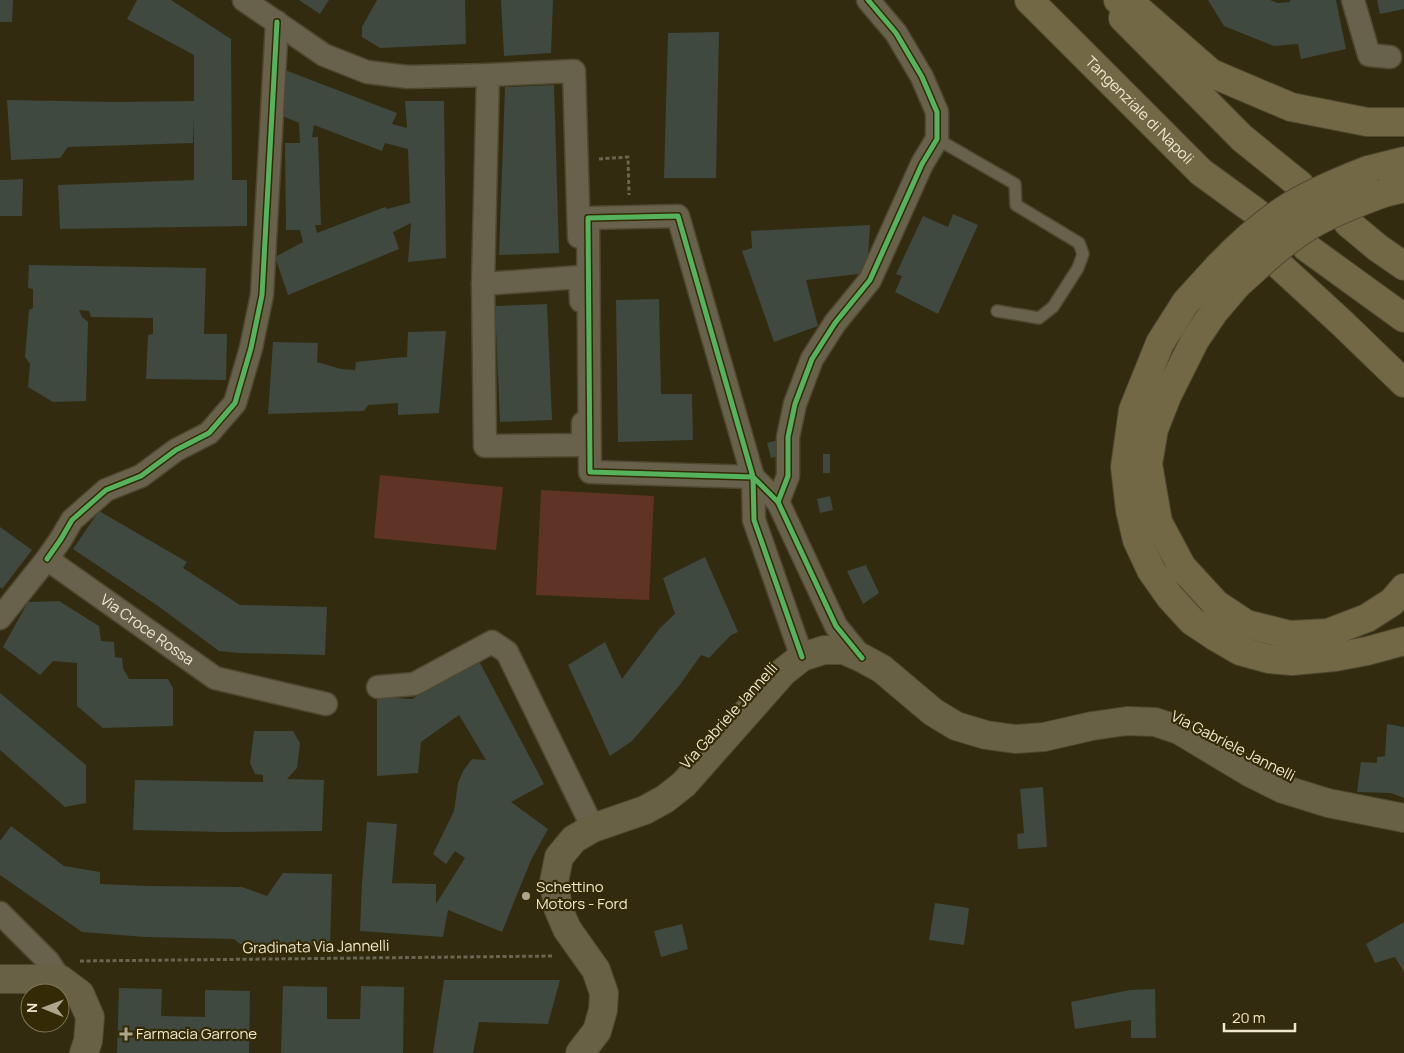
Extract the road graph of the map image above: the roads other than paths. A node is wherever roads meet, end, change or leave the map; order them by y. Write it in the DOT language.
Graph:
graph roads {
  1 [pos="244,0"];
  2 [pos="868,0"];
  3 [pos="1029,0"];
  4 [pos="1105,0"];
  5 [pos="1118,0"];
  6 [pos="1353,0"];
  7 [pos="277,22"];
  8 [pos="1390,57"];
  9 [pos="488,75"];
  10 [pos="1404,122"];
  11 [pos="937,139"];
  12 [pos="1404,160"];
  13 [pos="1300,185"];
  14 [pos="1394,190"];
  15 [pos="1250,217"];
  16 [pos="1348,223"];
  17 [pos="1306,247"];
  18 [pos="1280,266"];
  19 [pos="1404,266"];
  20 [pos="580,278"];
  21 [pos="483,284"];
  22 [pos="997,311"];
  23 [pos="1404,318"];
  24 [pos="1404,383"];
  25 [pos="753,476"];
  26 [pos="778,502"];
  27 [pos="47,559"];
  28 [pos="1404,588"];
  29 [pos="0,618"];
  30 [pos="1404,641"];
  31 [pos="802,657"];
  32 [pos="862,658"];
  33 [pos="378,687"];
  34 [pos="326,704"];
  35 [pos="1404,818"];
  36 [pos="593,828"];
  37 [pos="0,913"];
  38 [pos="54,970"];
  39 [pos="0,979"];
  40 [pos="84,1053"];
  41 [pos="580,1053"];
  1 -- 7 [label="street"];
  2 -- 11 [label="street"];
  3 -- 15 [label="highway, Tangenziale di Napoli"];
  4 -- 13 [label="highway"];
  5 -- 10 [label="highway"];
  6 -- 8 [label="street"];
  7 -- 9 [label="street"];
  7 -- 27 [label="street"];
  9 -- 20 [label="street"];
  9 -- 21 [label="street"];
  11 -- 22 [label="lane"];
  11 -- 26 [label="street"];
  12 -- 30 [label="highway, bridge"];
  14 -- 28 [label="highway, bridge"];
  16 -- 19 [label="highway"];
  17 -- 23 [label="highway"];
  18 -- 24 [label="highway"];
  20 -- 21 [label="street"];
  20 -- 21 [label="street"];
  25 -- 25 [label="street"];
  25 -- 26 [label="street"];
  25 -- 31 [label="street"];
  26 -- 32 [label="street"];
  27 -- 29 [label="street"];
  27 -- 34 [label="street, Via Croce Rossa"];
  31 -- 32 [label="main road, Via Gabriele Jannelli"];
  31 -- 36 [label="main road, Via Gabriele Jannelli"];
  32 -- 35 [label="main road, Via Gabriele Jannelli"];
  33 -- 36 [label="street"];
  36 -- 41 [label="main road, Via Gabriele Jannelli"];
  37 -- 38 [label="street"];
  38 -- 39 [label="main road"];
  38 -- 40 [label="main road"];
}
